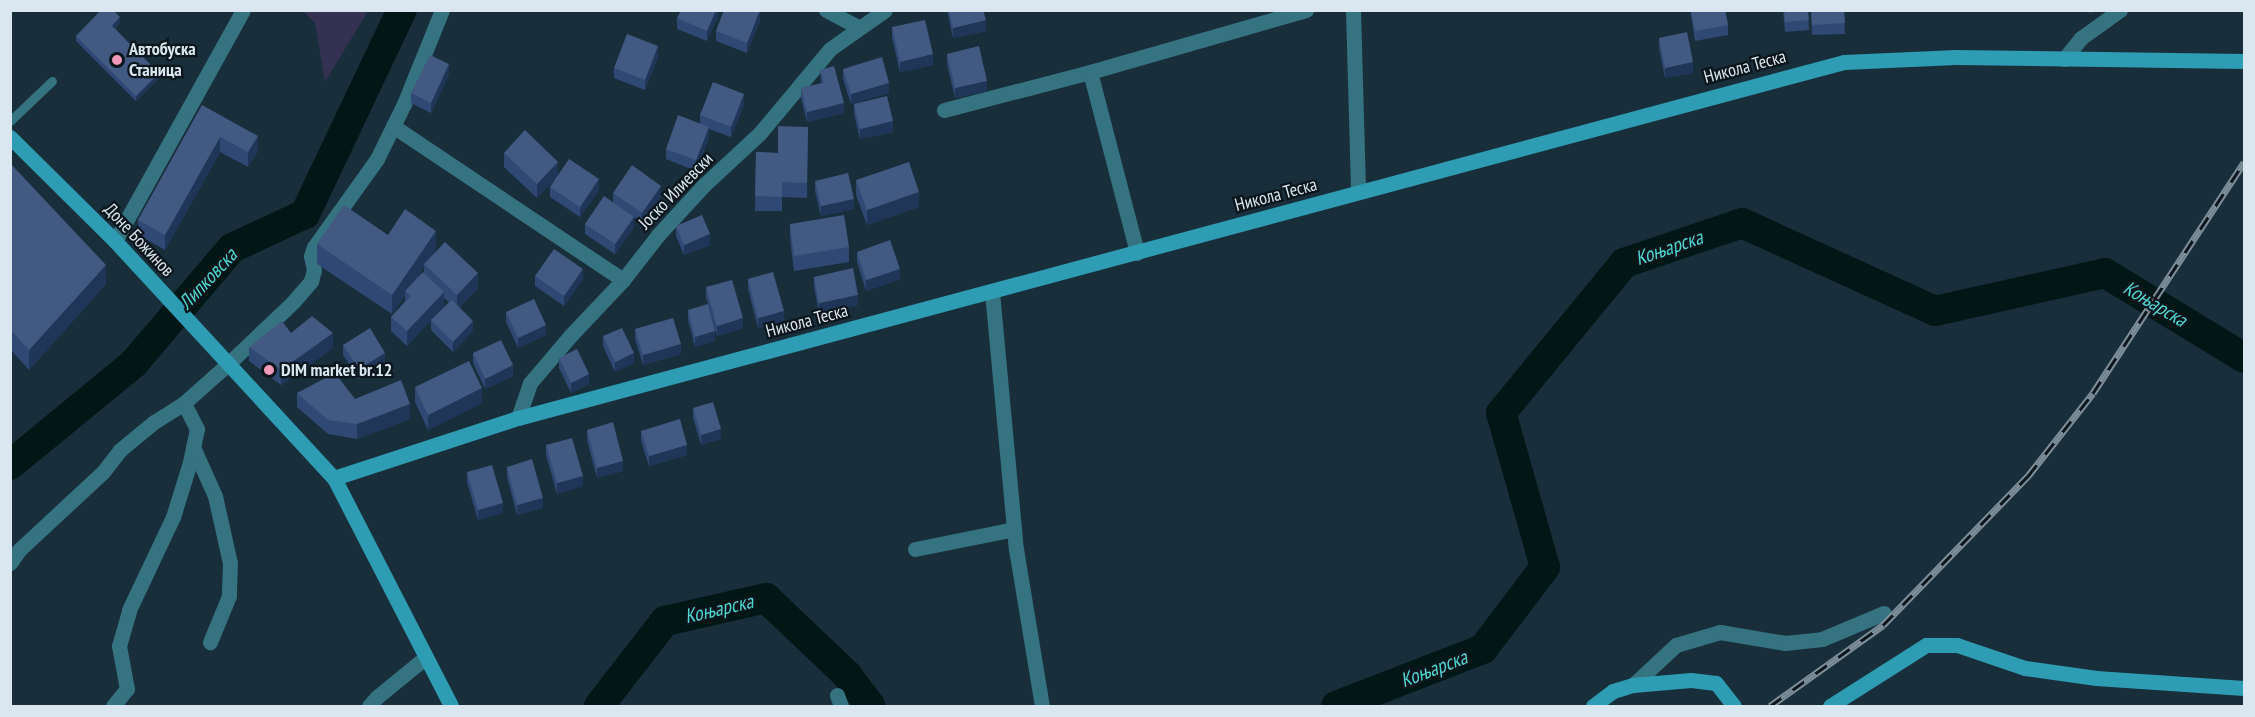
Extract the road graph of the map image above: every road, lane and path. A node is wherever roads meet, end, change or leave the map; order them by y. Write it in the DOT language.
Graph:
graph roads {
  1 [pos="243,10"];
  2 [pos="442,10"];
  3 [pos="826,10"];
  4 [pos="885,10"];
  5 [pos="1306,10"];
  6 [pos="1353,10"];
  7 [pos="2120,10"];
  8 [pos="858,27"];
  9 [pos="2064,59"];
  10 [pos="2244,61"];
  11 [pos="1090,72"];
  12 [pos="52,81"];
  13 [pos="944,110"];
  14 [pos="10,121"];
  15 [pos="393,126"];
  16 [pos="10,137"];
  17 [pos="1358,192"];
  18 [pos="115,242"];
  19 [pos="1137,253"];
  20 [pos="623,280"];
  21 [pos="992,292"];
  22 [pos="229,363"];
  23 [pos="184,403"];
  24 [pos="518,418"];
  25 [pos="194,447"];
  26 [pos="334,478"];
  27 [pos="1014,529"];
  28 [pos="915,549"];
  29 [pos="10,563"];
  30 [pos="1884,613"];
  31 [pos="210,642"];
  32 [pos="426,657"];
  33 [pos="1633,685"];
  34 [pos="2244,688"];
  35 [pos="113,706"];
  36 [pos="369,706"];
  37 [pos="451,706"];
  38 [pos="1042,706"];
  39 [pos="1593,706"];
  40 [pos="1734,706"];
  41 [pos="1830,706"];
  1 -- 18 [label="street"];
  2 -- 15 [label="street"];
  3 -- 8 [label="street"];
  4 -- 8 [label="street, Јоско Илиевски"];
  5 -- 11 [label="street"];
  6 -- 17 [label="street"];
  7 -- 9 [label="street"];
  8 -- 20 [label="street, Јоско Илиевски"];
  9 -- 10 [label="main road, Никола Теска"];
  9 -- 17 [label="main road, Никола Теска"];
  11 -- 13 [label="street"];
  11 -- 19 [label="street"];
  12 -- 14 [label="lane"];
  15 -- 20 [label="street"];
  15 -- 22 [label="street"];
  16 -- 18 [label="main road, Доне Божинов"];
  17 -- 19 [label="main road, Никола Теска"];
  18 -- 22 [label="main road, Доне Божинов"];
  19 -- 21 [label="main road, Никола Теска"];
  20 -- 24 [label="street, Јоско Илиевски"];
  21 -- 24 [label="main road, Никола Теска"];
  21 -- 27 [label="street"];
  22 -- 23 [label="street"];
  22 -- 26 [label="main road, Доне Божинов"];
  23 -- 25 [label="street"];
  23 -- 29 [label="street"];
  24 -- 26 [label="main road, Никола Теска"];
  25 -- 31 [label="street"];
  25 -- 35 [label="street"];
  26 -- 32 [label="main road, Доне Божинов"];
  27 -- 28 [label="street"];
  27 -- 38 [label="street"];
  30 -- 33 [label="street"];
  32 -- 36 [label="street"];
  32 -- 37 [label="main road, Доне Божинов"];
  33 -- 39 [label="main road"];
  33 -- 40 [label="main road"];
  34 -- 41 [label="main road"];
}
